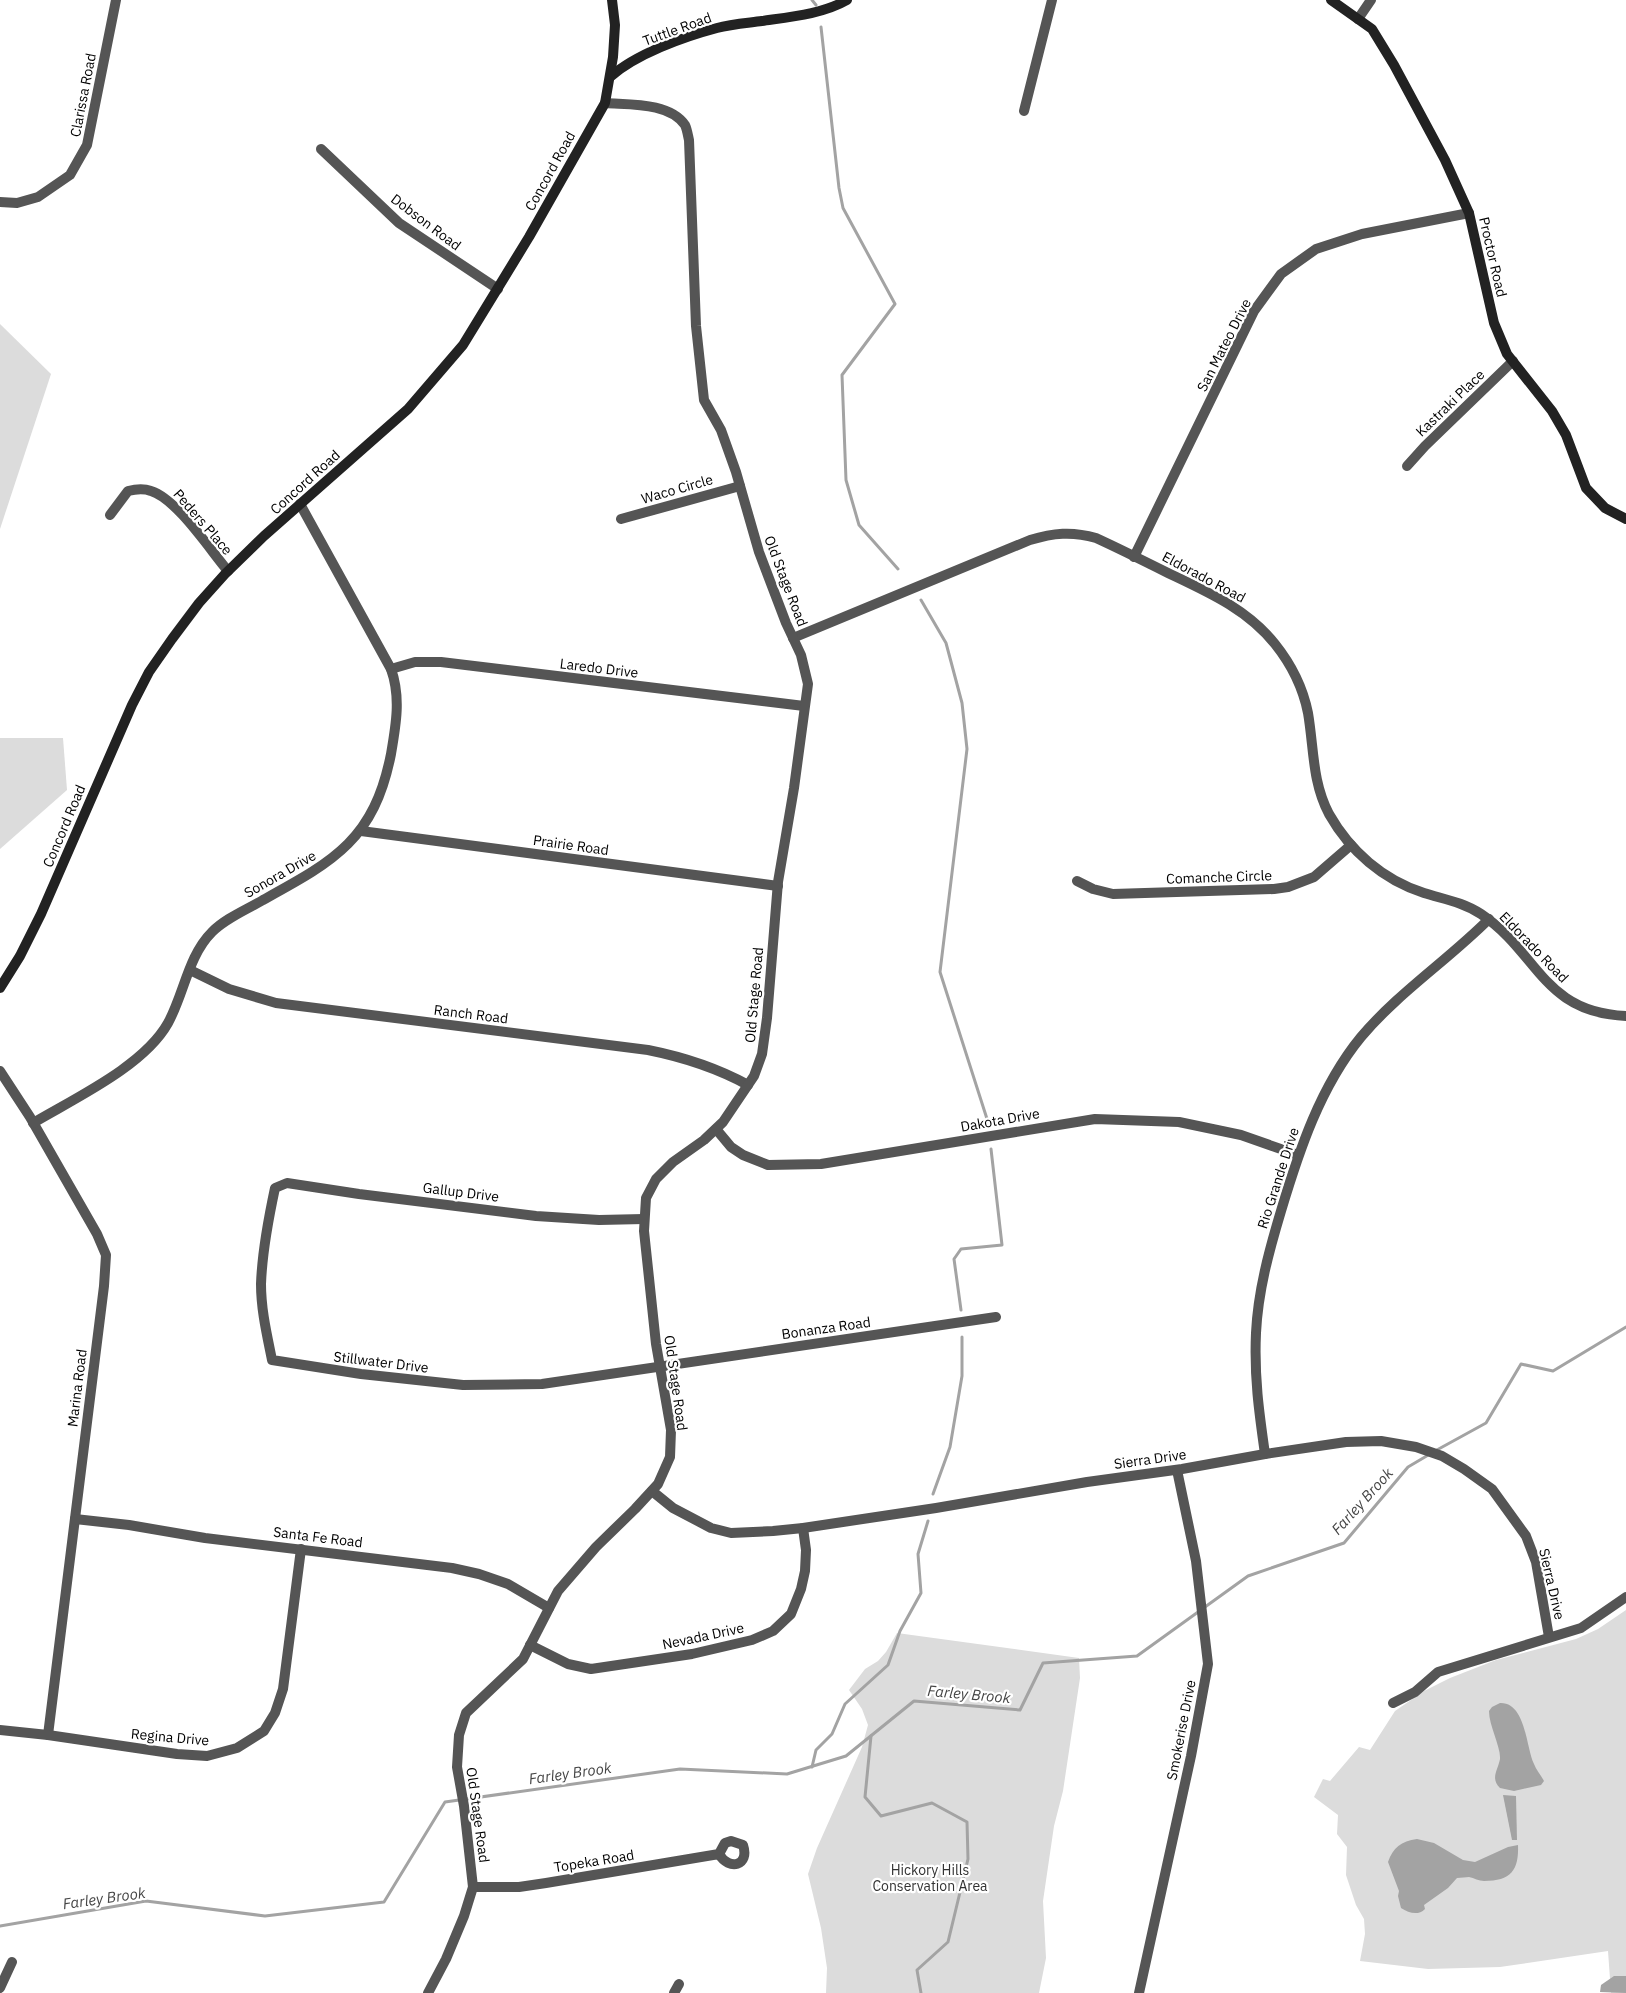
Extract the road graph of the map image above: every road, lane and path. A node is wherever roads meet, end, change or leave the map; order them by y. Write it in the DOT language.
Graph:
graph roads {
  1 [pos="116,0"];
  2 [pos="612,0"];
  3 [pos="847,0"];
  4 [pos="1052,0"];
  5 [pos="1331,0"];
  6 [pos="1371,0"];
  7 [pos="1358,19"];
  8 [pos="610,77"];
  9 [pos="604,103"];
  10 [pos="1024,111"];
  11 [pos="321,149"];
  12 [pos="0,202"];
  13 [pos="1469,213"];
  14 [pos="498,289"];
  15 [pos="1513,361"];
  16 [pos="1407,466"];
  17 [pos="740,486"];
  18 [pos="300,504"];
  19 [pos="110,515"];
  20 [pos="621,519"];
  21 [pos="1626,519"];
  22 [pos="1134,557"];
  23 [pos="228,571"];
  24 [pos="793,638"];
  25 [pos="391,669"];
  26 [pos="804,706"];
  27 [pos="361,831"];
  28 [pos="1351,845"];
  29 [pos="1078,881"];
  30 [pos="778,886"];
  31 [pos="1489,919"];
  32 [pos="190,970"];
  33 [pos="0,988"];
  34 [pos="1626,1016"];
  35 [pos="0,1071"];
  36 [pos="748,1085"];
  37 [pos="33,1123"];
  38 [pos="716,1129"];
  39 [pos="1298,1155"];
  40 [pos="275,1188"];
  41 [pos="644,1219"];
  42 [pos="996,1317"];
  43 [pos="660,1366"];
  44 [pos="1265,1454"];
  45 [pos="1177,1470"];
  46 [pos="652,1491"];
  47 [pos="75,1519"];
  48 [pos="804,1528"];
  49 [pos="301,1548"];
  50 [pos="1626,1597"];
  51 [pos="549,1608"];
  52 [pos="1550,1638"];
  53 [pos="530,1645"];
  54 [pos="1393,1703"];
  55 [pos="0,1730"];
  56 [pos="48,1735"];
  57 [pos="719,1854"];
  58 [pos="473,1888"];
  59 [pos="12,1962"];
  60 [pos="0,1988"];
  61 [pos="428,1993"];
  62 [pos="1139,1993"];
  1 -- 12 [label="street, Clarissa Road"];
  2 -- 8 [label="main road, Concord Road"];
  3 -- 8 [label="main road, Tuttle Road"];
  4 -- 10 [label="street"];
  5 -- 7 [label="main road, Proctor Road"];
  6 -- 7 [label="street"];
  7 -- 13 [label="main road, Proctor Road"];
  8 -- 9 [label="main road, Concord Road"];
  9 -- 14 [label="main road, Concord Road"];
  9 -- 17 [label="street, Old Stage Road"];
  11 -- 14 [label="street, Dobson Road"];
  13 -- 15 [label="main road, Proctor Road"];
  13 -- 22 [label="street, San Mateo Drive"];
  14 -- 18 [label="main road, Concord Road"];
  15 -- 16 [label="street, Kastraki Place"];
  15 -- 21 [label="main road, Proctor Road"];
  17 -- 20 [label="street, Waco Circle"];
  17 -- 24 [label="street, Old Stage Road"];
  18 -- 23 [label="main road, Concord Road"];
  18 -- 25 [label="street, Sonora Drive"];
  19 -- 23 [label="street, Peders Place"];
  22 -- 24 [label="street, Eldorado Road"];
  22 -- 28 [label="street, Eldorado Road"];
  23 -- 33 [label="main road, Concord Road"];
  24 -- 26 [label="street, Old Stage Road"];
  25 -- 26 [label="street, Laredo Drive"];
  25 -- 27 [label="street, Sonora Drive"];
  26 -- 30 [label="street, Old Stage Road"];
  27 -- 30 [label="street, Prairie Road"];
  27 -- 32 [label="street, Sonora Drive"];
  28 -- 29 [label="street, Comanche Circle"];
  28 -- 31 [label="street, Eldorado Road"];
  30 -- 36 [label="street, Old Stage Road"];
  31 -- 34 [label="street, Eldorado Road"];
  31 -- 39 [label="street, Rio Grande Drive"];
  32 -- 36 [label="street, Ranch Road"];
  32 -- 37 [label="street, Sonora Drive"];
  35 -- 37 [label="street, Marina Road"];
  36 -- 38 [label="street, Old Stage Road"];
  37 -- 47 [label="street, Marina Road"];
  38 -- 39 [label="street, Dakota Drive"];
  38 -- 41 [label="street, Old Stage Road"];
  39 -- 44 [label="street, Rio Grande Drive"];
  40 -- 41 [label="street, Gallup Drive"];
  40 -- 43 [label="street, Stillwater Drive"];
  41 -- 43 [label="street, Old Stage Road"];
  42 -- 43 [label="street, Bonanza Road"];
  43 -- 46 [label="street, Old Stage Road"];
  44 -- 45 [label="street, Sierra Drive"];
  44 -- 52 [label="street, Sierra Drive"];
  45 -- 48 [label="street, Sierra Drive"];
  45 -- 62 [label="street, Smokerise Drive"];
  46 -- 48 [label="street, Sierra Drive"];
  46 -- 51 [label="street, Old Stage Road"];
  47 -- 49 [label="street, Santa Fe Road"];
  47 -- 56 [label="street, Marina Road"];
  48 -- 53 [label="street, Nevada Drive"];
  49 -- 51 [label="street, Santa Fe Road"];
  49 -- 56 [label="street, Regina Drive"];
  50 -- 52 [label="street"];
  51 -- 53 [label="street, Old Stage Road"];
  52 -- 54 [label="street"];
  53 -- 58 [label="street, Old Stage Road"];
  55 -- 56 [label="street, Regina Drive"];
  57 -- 58 [label="street, Topeka Road"];
  58 -- 61 [label="street, Old Stage Road"];
  59 -- 60 [label="street"];
}
